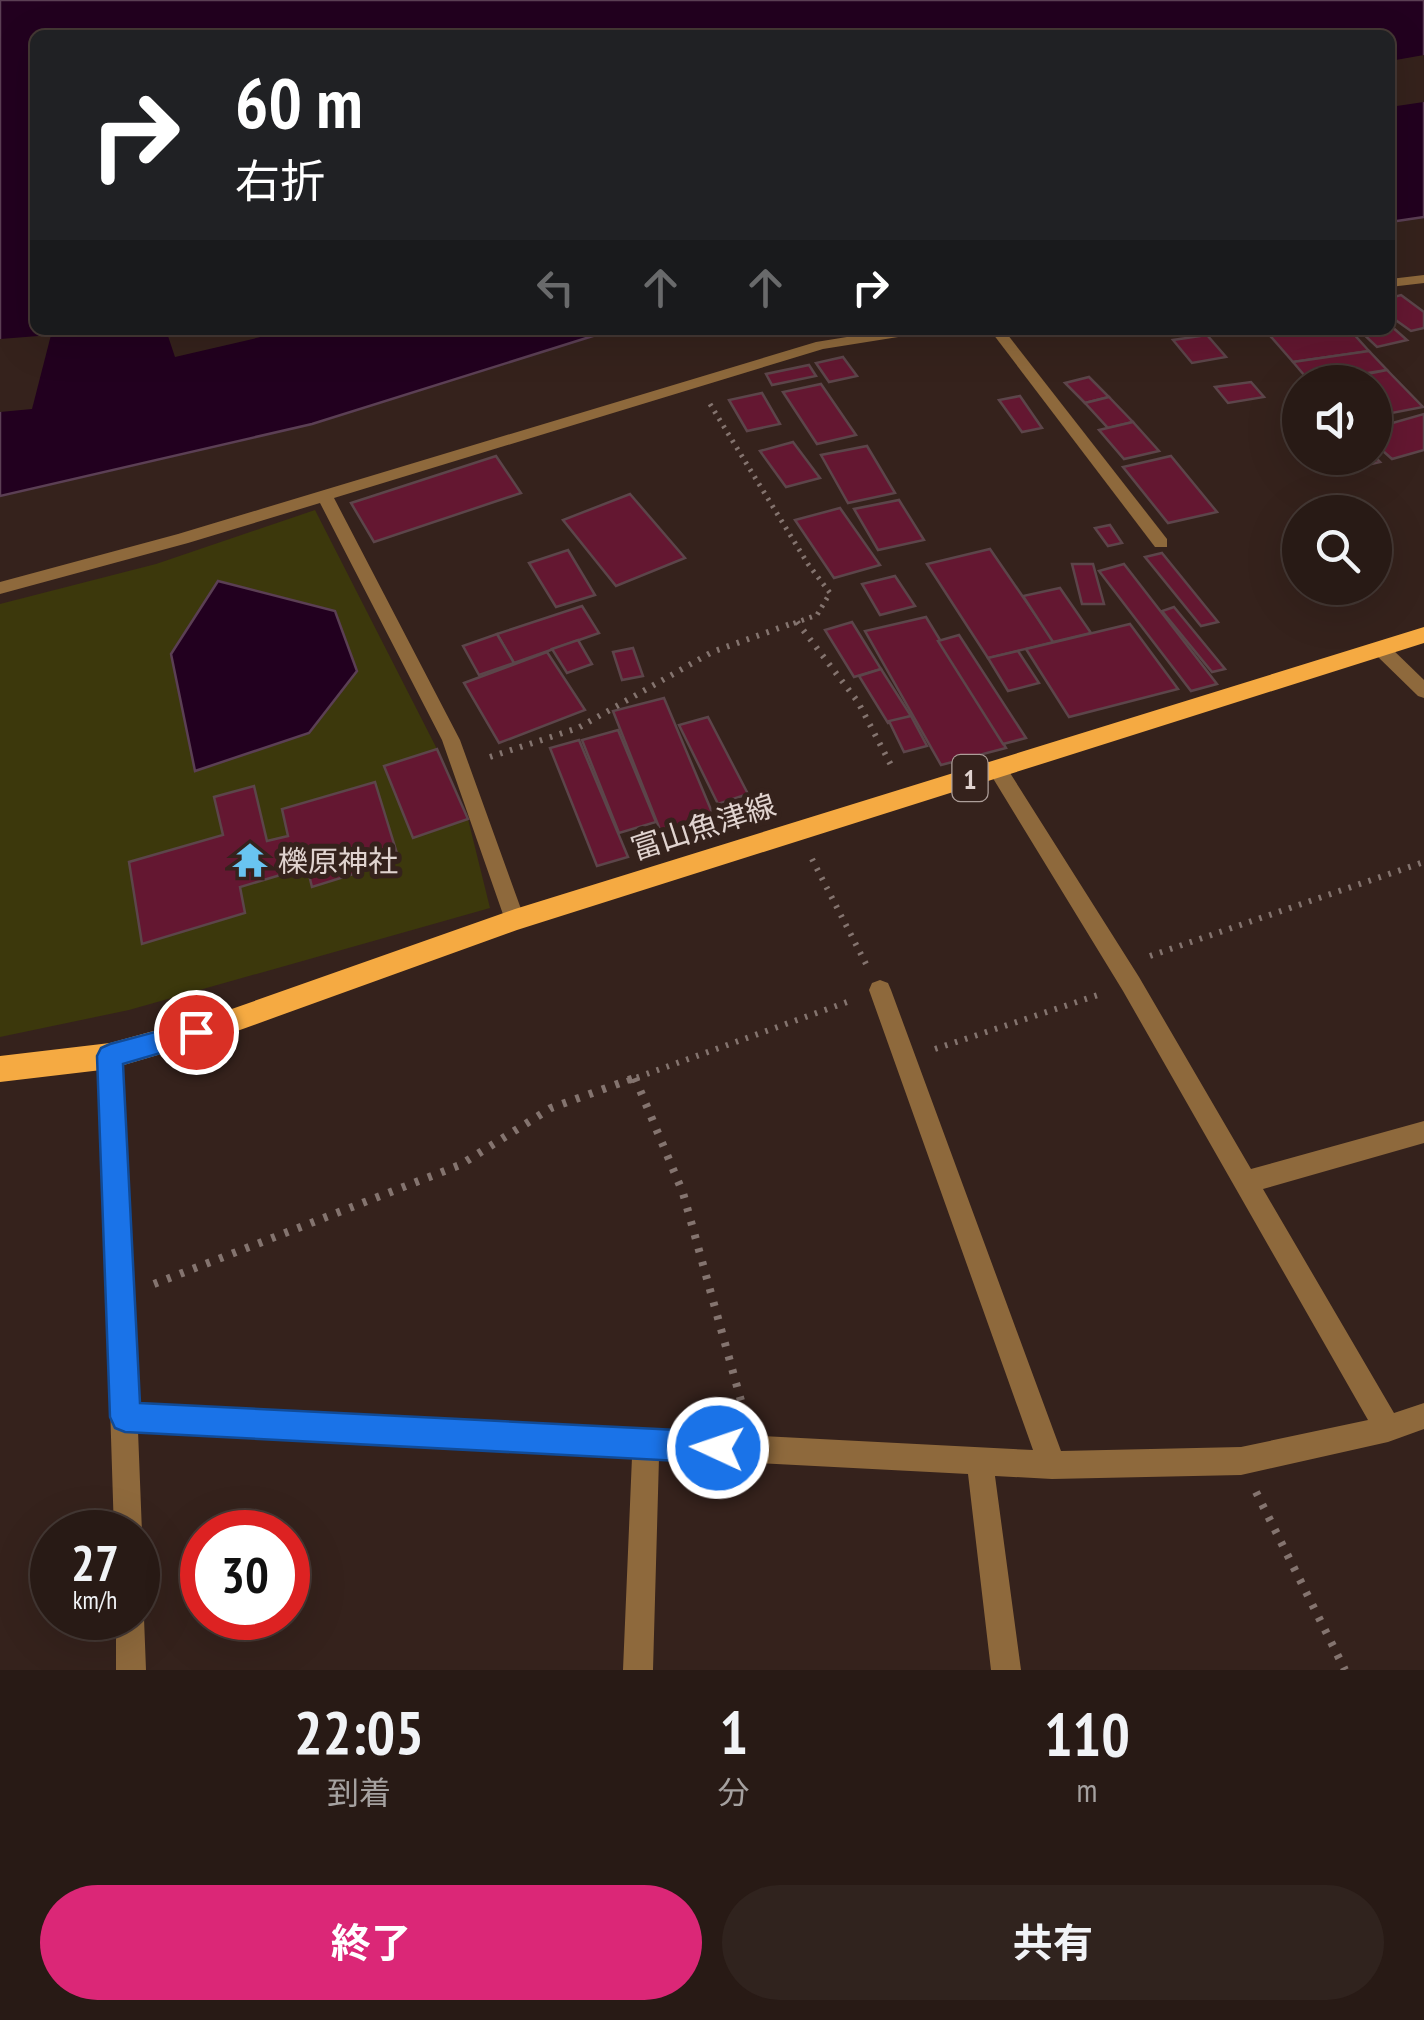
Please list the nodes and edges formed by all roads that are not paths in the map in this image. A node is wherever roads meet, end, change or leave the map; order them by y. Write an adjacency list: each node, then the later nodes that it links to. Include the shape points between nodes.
1 (1424, 280): 2 (street)
2 (1395, 282)
3 (883, 335): 5 (street, via 821,344)
4 (1000, 335): 6 (street)
5 (324, 494): 7 (street); 12 (street, via 460,766)
6 (1161, 543)
7 (0, 588)
8 (1424, 634): 9 (main road, 富山魚津線 / 1)
9 (1381, 649): 10 (street); 11 (main road, 富山魚津線 / 1)
10 (1424, 690)
11 (998, 770): 12 (main road, 富山魚津線 / 1); 17 (street)
12 (515, 920): 14 (main road, 富山魚津線 / 1, via 226,1023)
13 (880, 990): 23 (street)
14 (110, 1056): 15 (main road, 富山魚津線 / 1); 19 (street)
15 (0, 1069)
16 (1424, 1132): 17 (street)
17 (1246, 1182): 20 (street)
18 (1424, 1416): 20 (street)
19 (125, 1417): 21 (street); 24 (street)
20 (1388, 1429): 23 (street, via 1241,1461)
21 (646, 1444): 22 (street); 27 (street)
22 (980, 1461): 23 (street); 28 (street)
23 (1052, 1465)
24 (127, 1510)
25 (130, 1640): 26 (street)
26 (131, 1670)
27 (638, 1670)
28 (1006, 1670)

